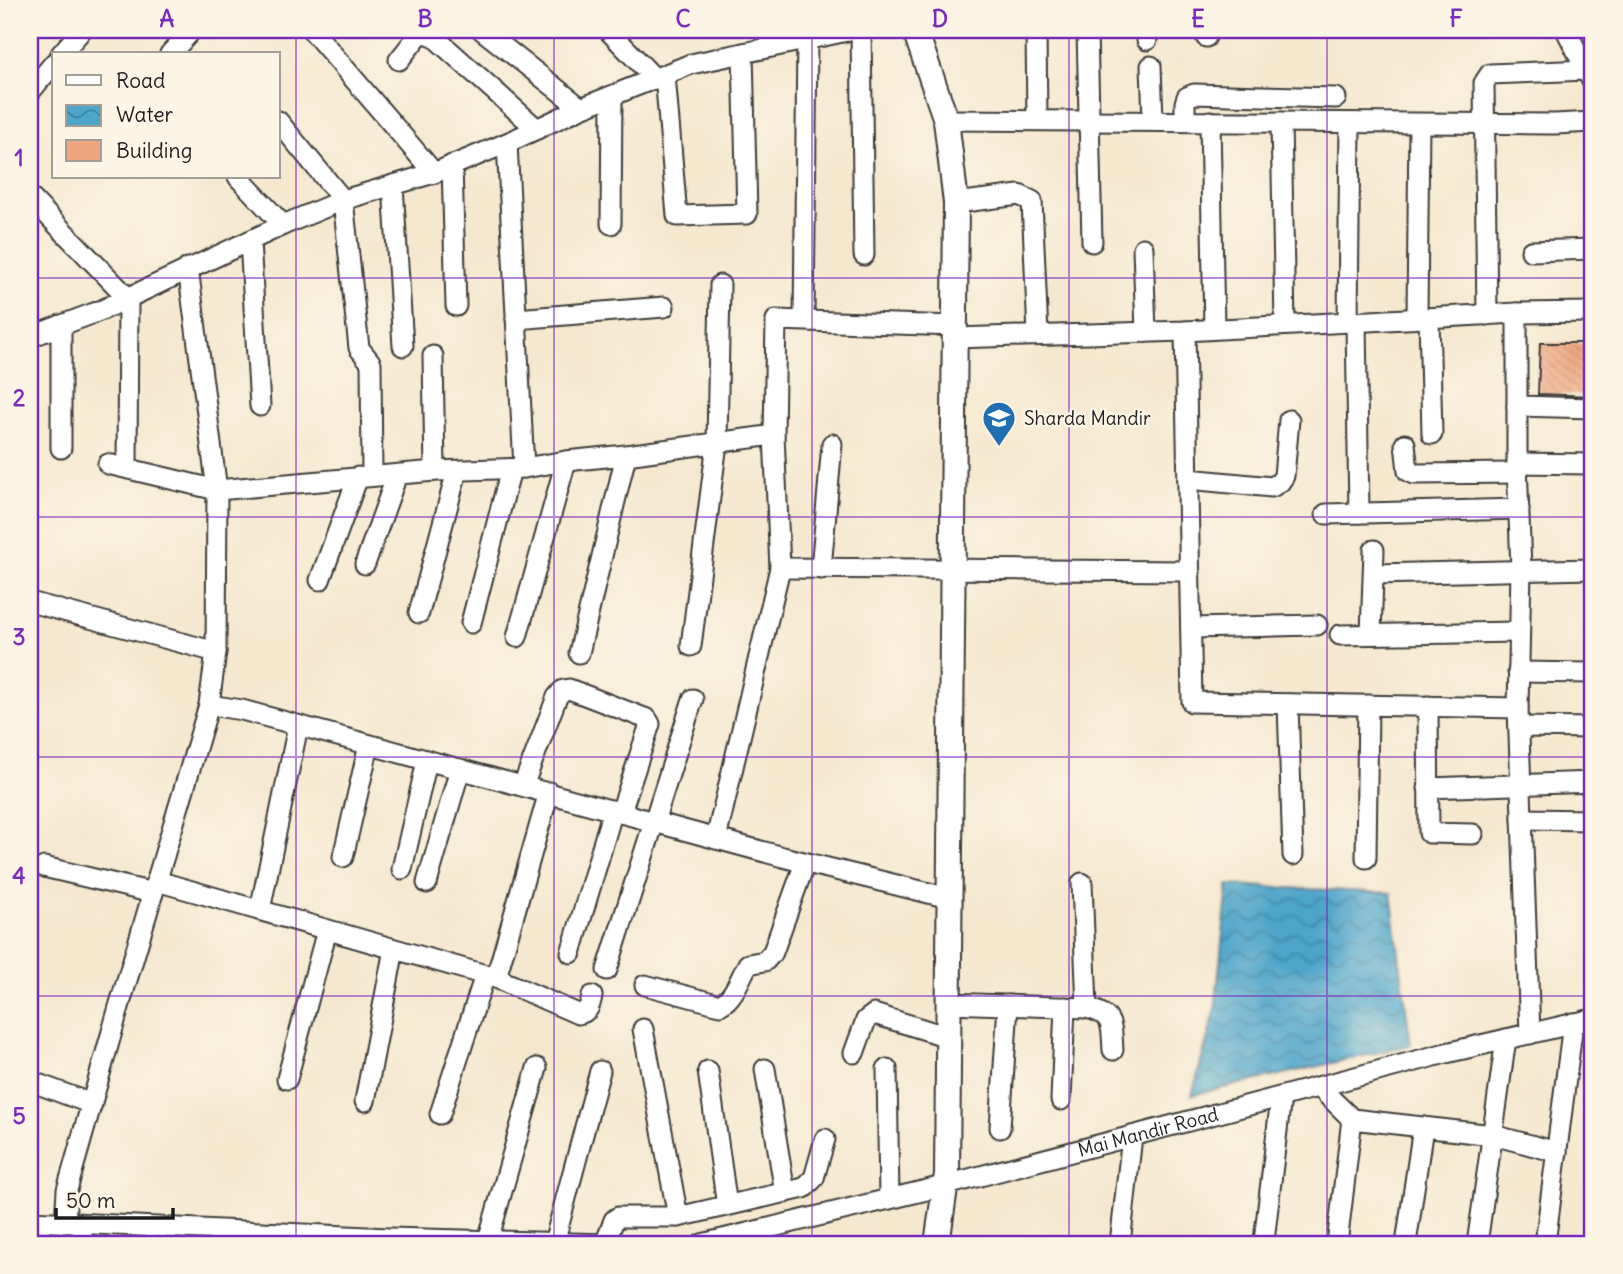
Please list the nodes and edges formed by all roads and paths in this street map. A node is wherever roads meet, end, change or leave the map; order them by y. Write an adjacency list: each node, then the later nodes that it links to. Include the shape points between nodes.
1 (78, 30): 14 (street)
2 (192, 30): 15 (street)
3 (312, 30): 40 (street)
4 (482, 30): 25 (street)
5 (608, 30): 21 (street)
6 (852, 30): 13 (street)
7 (861, 30): 53 (street)
8 (915, 30): 26 (main road)
9 (1036, 30): 27 (street)
10 (1087, 30): 28 (street)
11 (1566, 30): 20 (street)
12 (786, 37): 13 (street); 16 (street)
13 (807, 39): 64 (street)
14 (63, 52)
15 (172, 52)
16 (743, 53): 21 (street, via 691,64); 21 (street, via 747,214 677,216)
17 (399, 60): 38 (street, via 418,36 432,35)
18 (52, 65): 22 (street)
19 (1151, 66): 29 (street)
20 (1590, 76): 37 (street, via 1490,74 1484,83)
21 (660, 77): 23 (street)
22 (30, 92)
23 (612, 97): 25 (street); 46 (street)
24 (1336, 98): 30 (street, via 1194,94 1185,103)
25 (581, 108): 38 (street)
26 (946, 120): 27 (street); 45 (main road)
27 (1037, 120): 28 (street)
28 (1090, 120): 29 (street); 49 (street)
29 (1153, 120): 30 (street)
30 (1185, 121): 31 (street)
31 (1210, 121): 33 (street); 68 (street)
32 (1593, 121): 37 (street)
33 (1281, 122): 35 (street); 67 (street)
34 (280, 123): 44 (street)
35 (1350, 124): 36 (street); 65 (street)
36 (1419, 124): 37 (street); 62 (street)
37 (1483, 124): 61 (street)
38 (537, 129): 39 (street)
39 (507, 143): 40 (street); 63 (street)
40 (443, 169): 42 (street); 57 (street)
41 (239, 178): 47 (street)
42 (393, 186): 44 (street); 74 (street)
43 (30, 197): 56 (street)
44 (343, 200): 47 (street); 94 (street, via 359,348 371,363)
45 (956, 203): 70 (main road); 72 (street, via 1019,195 1032,201)
46 (611, 224)
47 (283, 225): 48 (street)
48 (250, 241): 54 (street); 76 (street)
49 (1092, 242)
50 (1143, 248): 71 (street)
51 (1593, 249): 52 (street)
52 (1531, 251)
53 (864, 255)
54 (188, 268): 56 (street); 96 (street)
55 (720, 285): 82 (street)
56 (128, 298): 66 (street); 96 (street, via 118,466)
57 (456, 306)
58 (664, 307): 63 (street)
59 (1593, 312): 60 (street)
60 (1517, 313): 61 (street); 77 (street)
61 (1487, 314): 62 (street)
62 (1423, 318): 65 (street); 81 (street)
63 (516, 319): 90 (street)
64 (804, 319): 70 (street); 80 (street, via 776,320)
65 (1352, 322): 67 (street); 98 (street)
66 (61, 325): 73 (street); 85 (street)
67 (1285, 326): 68 (street)
68 (1214, 329): 69 (street)
69 (1185, 331): 71 (street); 95 (street)
70 (955, 332): 72 (street); 106 (main road)
71 (1146, 332): 72 (street)
72 (1038, 335)
73 (30, 337)
74 (403, 346)
75 (433, 356): 91 (street)
76 (260, 406)
77 (1517, 407): 78 (street); 89 (street)
78 (1593, 408)
79 (1289, 420): 95 (street, via 1284,475 1272,487)
80 (774, 435): 82 (street); 102 (street)
81 (1432, 435)
82 (718, 443): 86 (street); 119 (street)
83 (832, 444): 103 (street)
84 (1405, 444): 89 (street, via 1408,471 1414,474)
85 (61, 449)
86 (626, 455): 87 (street); 121 (street)
87 (566, 461): 90 (street); 118 (street)
88 (1593, 464): 89 (street)
89 (1517, 468): 97 (street)
90 (518, 469): 92 (street); 112 (street)
91 (435, 471): 92 (street); 93 (street)
92 (457, 471): 111 (street)
93 (397, 475): 94 (street); 101 (street)
94 (365, 476): 96 (street); 109 (street)
95 (1188, 480): 107 (street)
96 (217, 490): 120 (street)
97 (1519, 509): 98 (street); 104 (street)
98 (1359, 513): 99 (street)
99 (1326, 514)
100 (1374, 550): 108 (street)
101 (365, 564)
102 (780, 568): 103 (street); 145 (street)
103 (821, 569): 106 (street)
104 (1521, 569): 105 (street); 108 (street); 115 (street)
105 (1593, 569)
106 (953, 571): 107 (street); 155 (main road)
107 (1190, 571): 114 (street)
108 (1374, 574): 116 (street)
109 (320, 580)
110 (30, 601): 120 (street)
111 (419, 613)
112 (471, 623)
113 (1317, 625): 114 (street)
114 (1191, 628): 125 (street, via 1192,702)
115 (1519, 632): 116 (street); 122 (street)
116 (1371, 634): 117 (street)
117 (1340, 635)
118 (517, 637)
119 (691, 646)
120 (216, 652): 126 (street)
121 (579, 653)
122 (1518, 672): 123 (street); 129 (street)
123 (1593, 673)
124 (693, 699): 143 (street)
125 (1288, 704): 127 (street); 146 (street)
126 (209, 705): 130 (street); 154 (street)
127 (1368, 705): 128 (street); 148 (street)
128 (1428, 706): 129 (street); 138 (street)
129 (1519, 718): 131 (street); 136 (street)
130 (299, 726): 132 (street); 156 (street)
131 (1593, 728)
132 (369, 745): 133 (street); 147 (street)
133 (427, 761): 134 (street); 151 (street)
134 (460, 769): 137 (street); 152 (street)
135 (1593, 782): 136 (street)
136 (1521, 785): 138 (street); 141 (street)
137 (523, 786): 139 (street); 140 (street, via 557,697 569,689 650,724)
138 (1428, 788): 144 (street, via 1429,833)
139 (549, 792): 140 (street); 161 (street)
140 (617, 811): 143 (street); 159 (street)
141 (1522, 819): 142 (street); 171 (street)
142 (1593, 820)
143 (653, 821): 145 (street); 160 (street)
144 (1474, 834)
145 (716, 839): 149 (street)
146 (1293, 855)
147 (342, 857)
148 (1366, 858)
149 (805, 863): 155 (street); 162 (street, via 773,952 765,961 748,964 724,1003)
150 (44, 867): 154 (street)
151 (402, 869)
152 (427, 883)
153 (1082, 883): 167 (street)
154 (155, 887): 156 (street); 187 (street)
155 (949, 898): 164 (main road)
156 (260, 911): 157 (street)
157 (327, 930): 158 (street); 181 (street)
158 (394, 949): 161 (street); 186 (street)
159 (571, 953)
160 (607, 970)
161 (491, 977): 163 (street, via 578,1014 589,1009); 188 (street)
162 (645, 985)
163 (592, 996)
164 (948, 1003): 165 (street); 172 (main road)
165 (1008, 1005): 166 (street); 191 (street)
166 (1065, 1007): 167 (street); 185 (street)
167 (1087, 1008): 174 (street, via 1107,1016)
168 (1593, 1019): 169 (street, Mai Mandir Road)
169 (1573, 1023): 171 (street, Mai Mandir Road); 195 (street)
170 (643, 1029): 200 (street)
171 (1530, 1034): 173 (street, Mai Mandir Road)
172 (948, 1037): 175 (street, via 874,1014 866,1020); 196 (main road)
173 (1506, 1039): 183 (street, Mai Mandir Road); 192 (street)
174 (1113, 1050)
175 (854, 1053)
176 (537, 1068): 207 (street)
177 (765, 1069): 197 (street)
178 (887, 1069): 198 (street)
179 (600, 1071): 208 (street)
180 (708, 1071): 199 (street)
181 (287, 1079)
182 (30, 1081): 187 (street)
183 (1319, 1087): 184 (street, Mai Mandir Road); 189 (street)
184 (1281, 1097): 193 (street, Mai Mandir Road); 206 (street)
185 (1061, 1100)
186 (365, 1101)
187 (92, 1104): 202 (street, via 68,1190)
188 (440, 1114)
189 (1352, 1119): 190 (street); 214 (street)
190 (1423, 1127): 192 (street); 215 (street)
191 (1000, 1129)
192 (1493, 1135): 195 (street); 216 (street)
193 (1132, 1136): 196 (street, Mai Mandir Road); 213 (street)
194 (825, 1139): 197 (street, via 809,1185)
195 (1557, 1152): 217 (street)
196 (945, 1186): 198 (street, Mai Mandir Road); 212 (main road)
197 (785, 1193): 199 (street)
198 (889, 1199): 211 (street, Mai Mandir Road)
199 (727, 1206): 200 (street)
200 (678, 1217): 210 (street, via 618,1217)
201 (30, 1221): 202 (street)
202 (74, 1223): 203 (street); 209 (street)
203 (173, 1236): 204 (street)
204 (256, 1238): 205 (street)
205 (338, 1240): 207 (street)
206 (1264, 1241)
207 (487, 1242): 208 (street)
208 (561, 1243): 210 (street)
209 (81, 1244)
210 (606, 1244)
211 (702, 1244)
212 (937, 1244)
213 (1120, 1244)
214 (1337, 1244)
215 (1406, 1244)
216 (1477, 1244)
217 (1545, 1244)

